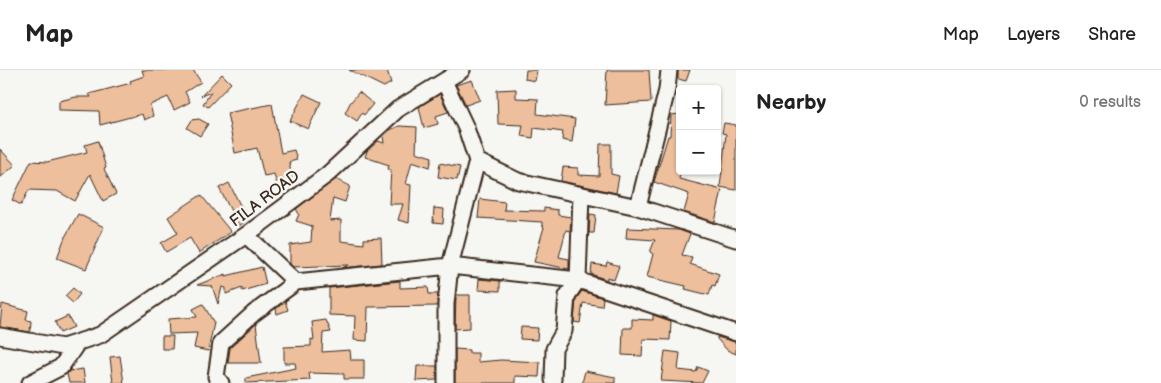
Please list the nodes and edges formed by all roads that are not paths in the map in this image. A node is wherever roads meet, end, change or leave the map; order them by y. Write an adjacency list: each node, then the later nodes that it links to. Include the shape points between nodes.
1 (462, 70): 3 (street, FILA ROAD)
2 (669, 70): 6 (street)
3 (444, 81): 4 (street, via 466,128); 7 (street, FILA ROAD, via 398,108 328,174)
4 (477, 162): 5 (street, via 518,181); 9 (street)
5 (581, 195): 6 (street); 10 (street)
6 (638, 207): 8 (street)
7 (246, 235): 11 (street); 14 (street, FILA ROAD, via 100,335)
8 (736, 239)
9 (450, 266): 10 (street); 11 (street); 18 (street, via 446,304)
10 (578, 280): 12 (street); 15 (street, via 567,296 564,331 554,349)
11 (296, 282): 17 (street, via 221,343 216,377)
12 (736, 333)
13 (0, 336): 14 (street, FILA ROAD, via 63,347)
14 (78, 342): 16 (street, via 61,367)
15 (553, 380)
16 (30, 383)
17 (221, 383)
18 (446, 383)

